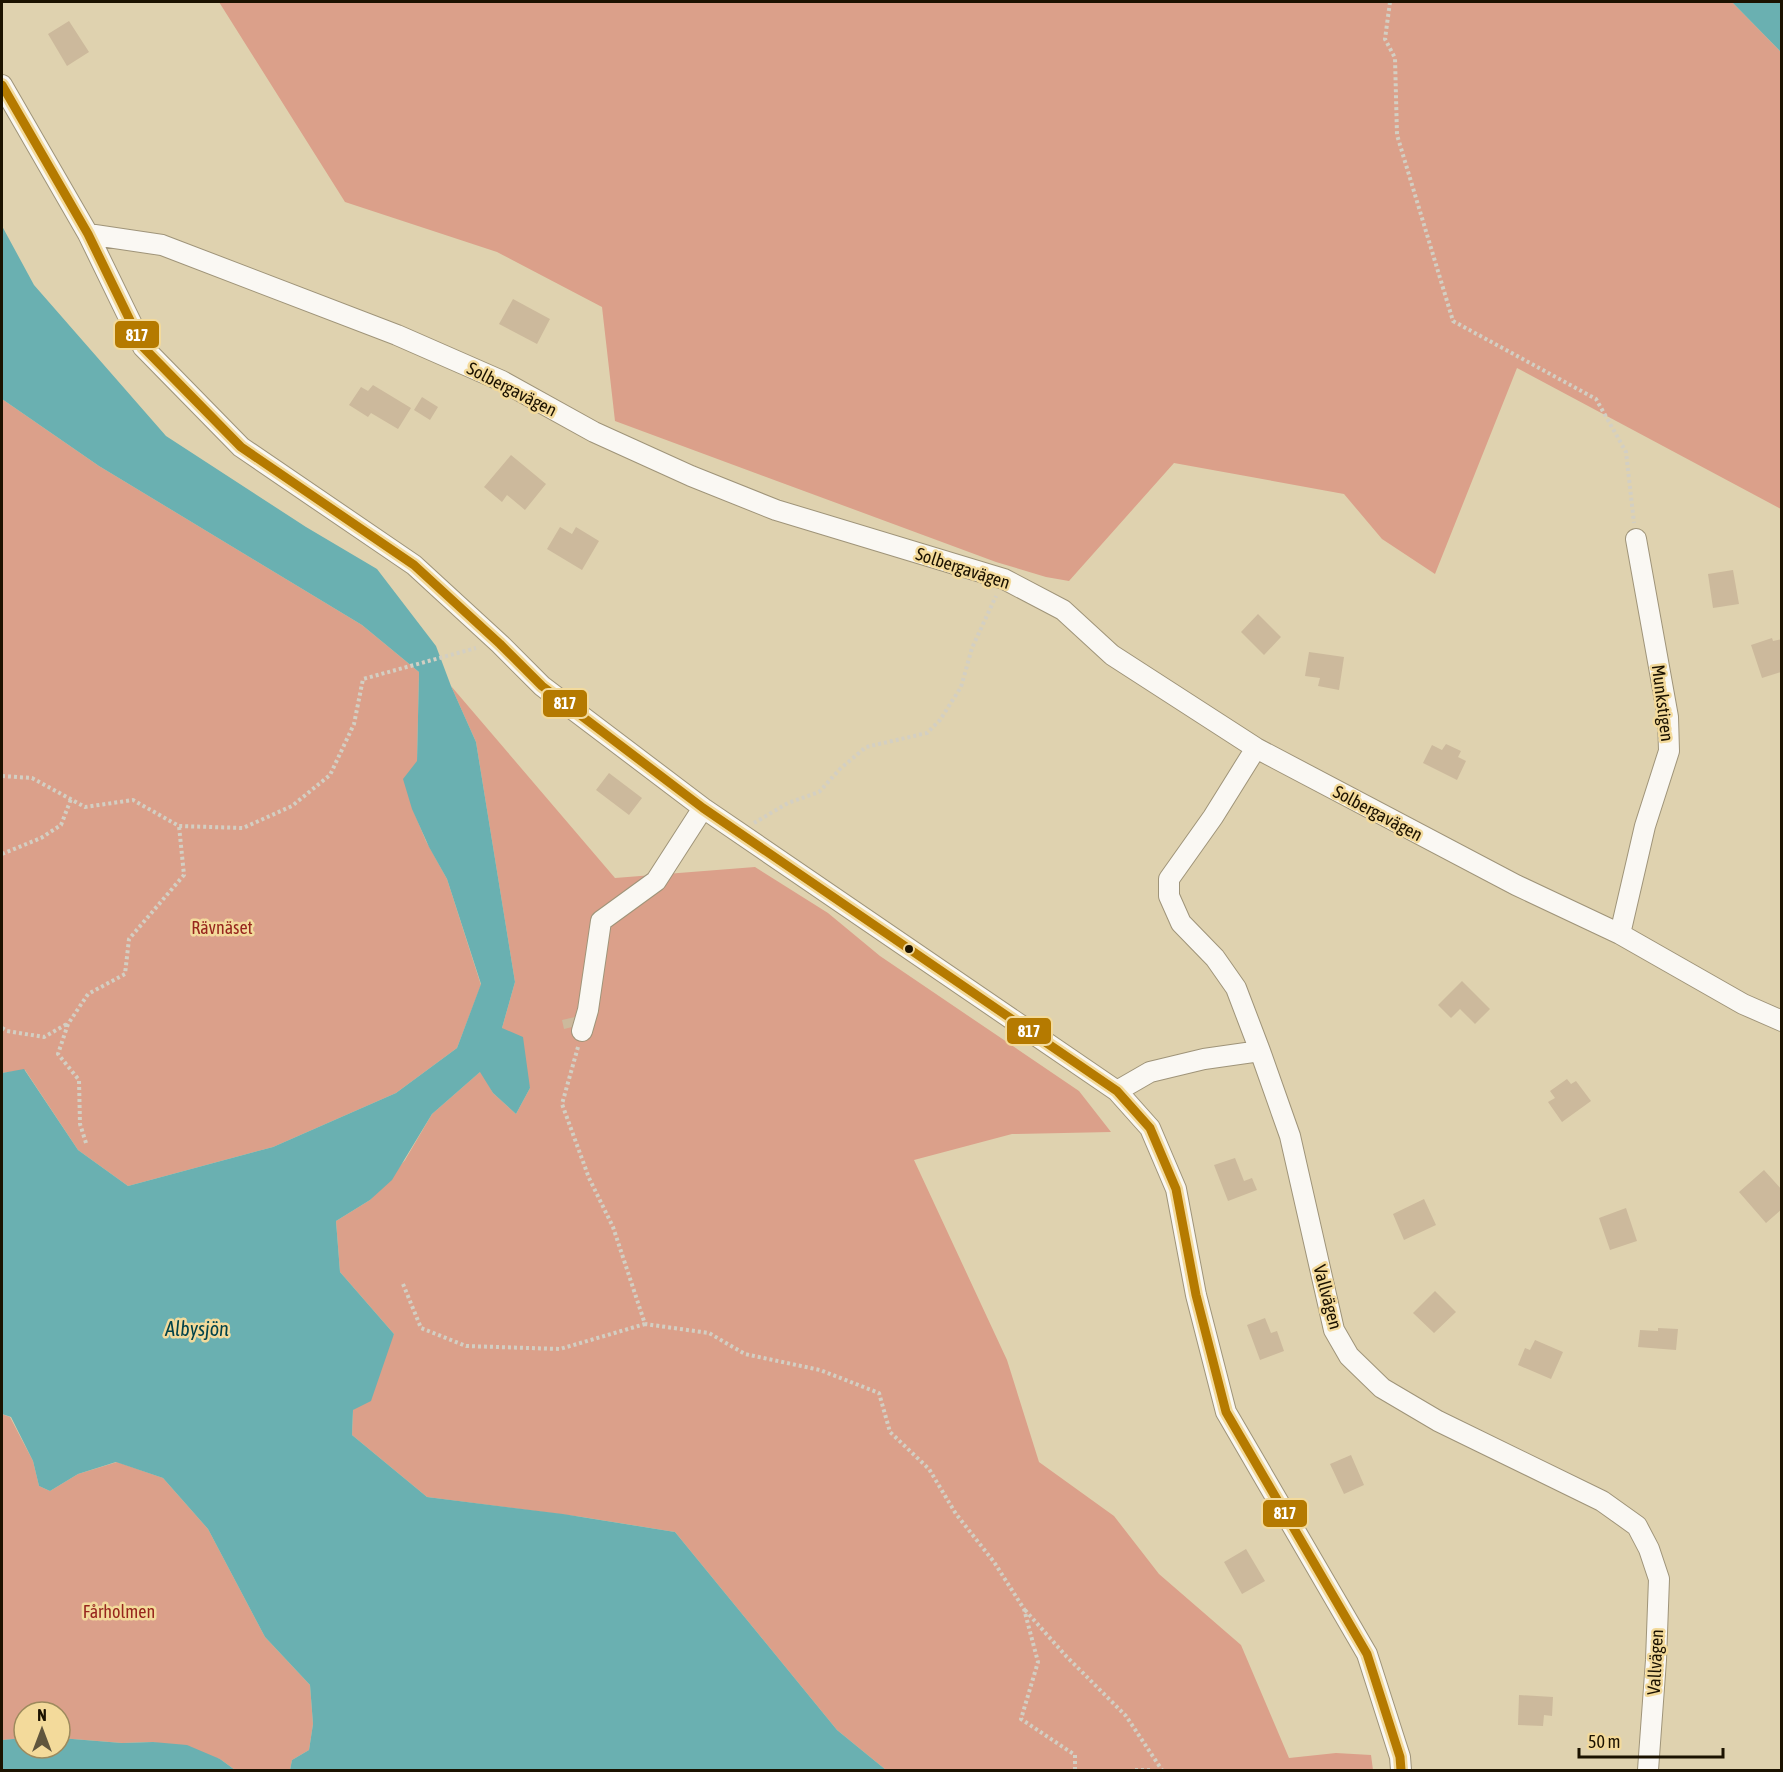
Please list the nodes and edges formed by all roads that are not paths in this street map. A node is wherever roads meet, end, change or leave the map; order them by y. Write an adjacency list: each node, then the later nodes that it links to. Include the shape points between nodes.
1 (2, 85): 2 (street)
2 (88, 234): 4 (street, Solbergavägen, via 173,249 397,335 502,381 594,432 776,510 1004,579 1064,610 1112,655); 5 (street, via 143,347 241,447 414,565 542,686)
3 (1636, 539): 6 (street, Munkstigen, via 1668,717 1669,751 1645,826)
4 (1256, 748): 6 (street, Solbergavägen, via 1516,885); 9 (street, Vallvägen, via 1169,879 1169,896 1181,923 1215,958 1236,988)
5 (704, 808): 8 (street, via 656,881 601,921); 10 (street)
6 (1620, 934): 7 (street, Solbergavägen, via 1743,1004)
7 (1782, 1021)
8 (582, 1031)
9 (1260, 1051): 10 (street, via 1150,1072); 12 (street, Vallvägen, via 1290,1136 1334,1330 1349,1356 1382,1388 1438,1421 1602,1501 1637,1526 1659,1579)
10 (1117, 1090): 11 (street, via 1150,1128 1176,1189 1196,1295 1226,1412 1367,1654)
11 (1401, 1770)
12 (1648, 1770)

